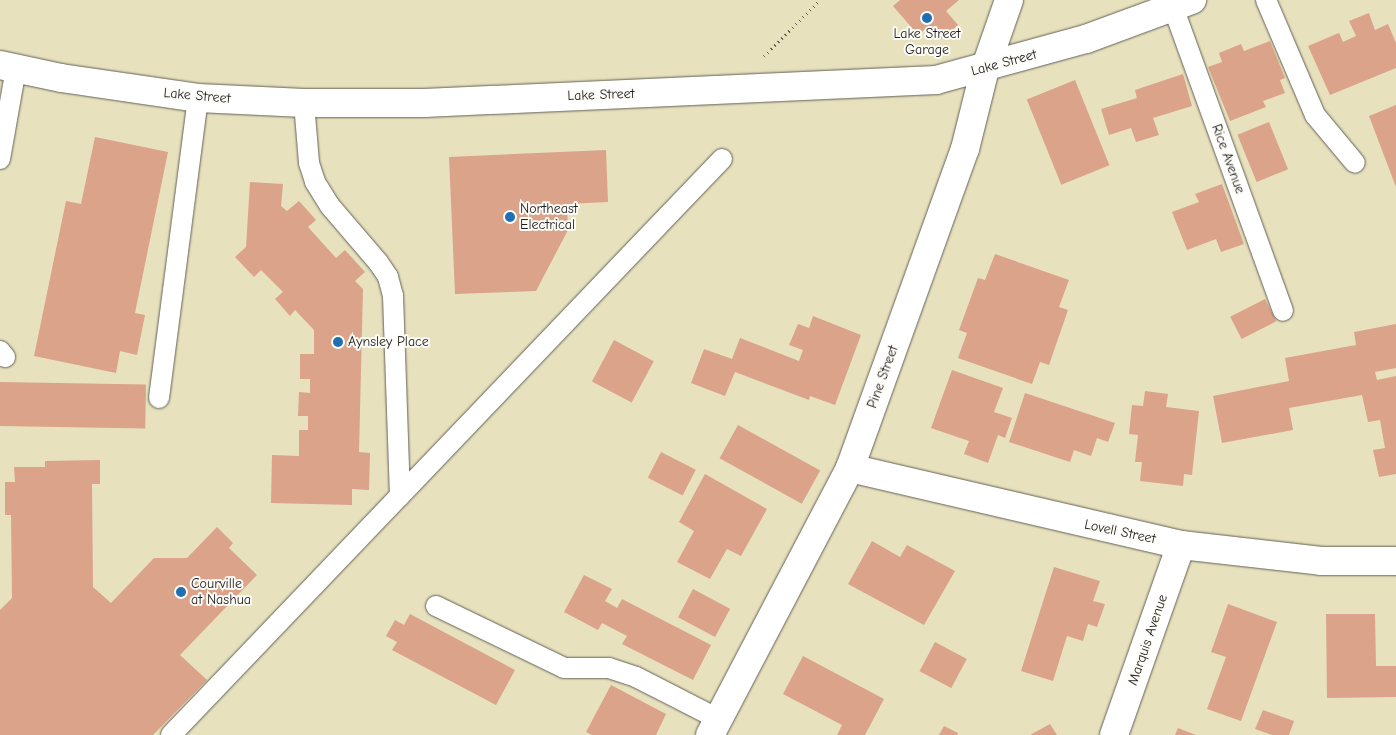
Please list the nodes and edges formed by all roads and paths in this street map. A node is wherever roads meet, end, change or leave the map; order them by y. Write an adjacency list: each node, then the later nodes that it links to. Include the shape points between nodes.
1 (820, 0): 5 (path)
2 (1009, 0): 7 (street, Pine Street)
3 (1266, 0): 12 (lane, via 1315,115)
4 (1183, 4): 7 (street, Lake Street, via 1086,39); 13 (lane, Rice Avenue)
5 (758, 62)
6 (8, 67): 8 (street, Lake Street); 10 (lane)
7 (985, 69): 9 (street, Lake Street, via 936,80 424,103); 15 (street, Pine Street, via 965,149)
8 (198, 98): 9 (street, Lake Street); 14 (lane)
9 (304, 103): 16 (lane, via 309,163 315,182 330,206 378,262 388,277 393,296)
10 (0, 159)
11 (722, 159): 16 (lane)
12 (1355, 163)
13 (1283, 311)
14 (160, 398)
15 (850, 468): 17 (street, Lovell Street); 20 (street, Pine Street)
16 (400, 496): 21 (lane)
17 (1181, 546): 18 (street, Lovell Street, via 1321,561); 22 (street, Marquis Avenue)
18 (1396, 561)
19 (436, 606): 20 (lane, via 564,668 618,671)
20 (714, 727)
21 (172, 735)
22 (1114, 735)

